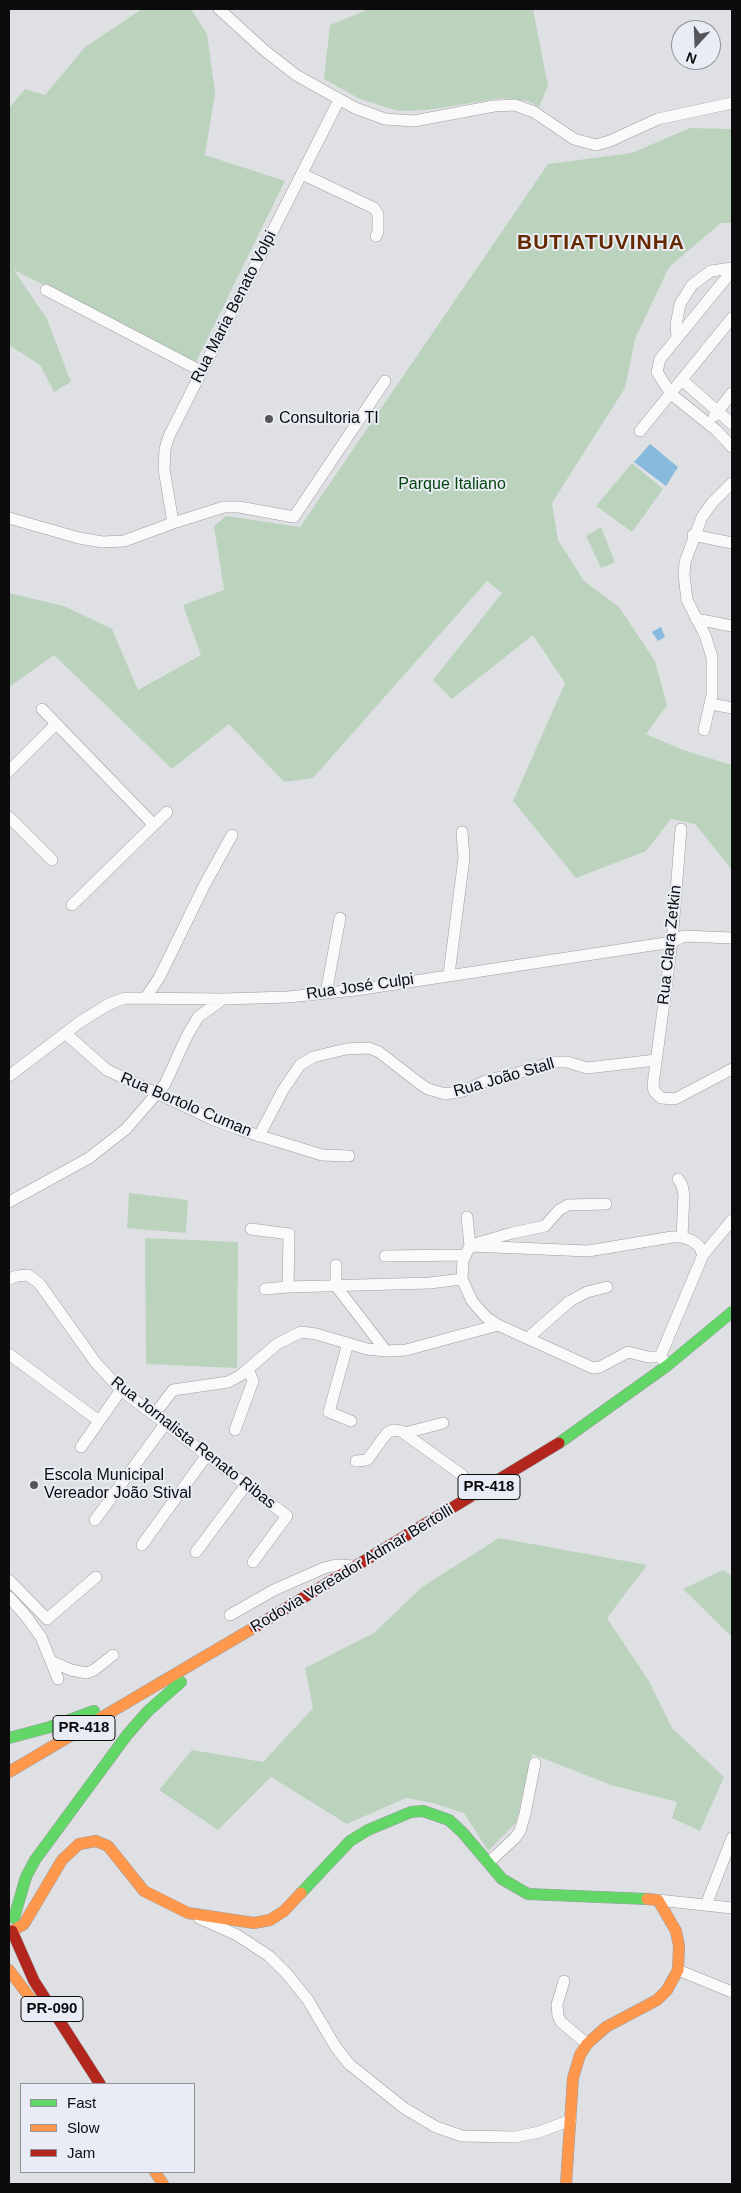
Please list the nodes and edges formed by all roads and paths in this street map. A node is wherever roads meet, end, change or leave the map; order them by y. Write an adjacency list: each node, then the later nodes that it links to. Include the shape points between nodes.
1 (219, 9): 2 (street, via 278,62)
2 (339, 100): 3 (street, via 368,114 400,121 494,106 515,106 534,112 574,139 596,145 658,119); 4 (street, Rua Maria Benato Volpi)
3 (732, 103)
4 (302, 174): 5 (street, via 374,208 378,214); 10 (street, Rua Maria Benato Volpi)
5 (376, 236)
6 (732, 269): 9 (street); 9 (street, via 710,271 692,284 680,304 676,325)
7 (46, 290): 10 (street)
8 (732, 318): 11 (street)
9 (678, 337): 14 (street, via 657,365 660,379)
10 (201, 371): 22 (street, Rua Maria Benato Volpi, via 165,449 164,470)
11 (682, 380): 14 (street); 15 (street)
12 (385, 381): 22 (street, via 294,518 232,506)
13 (732, 393): 15 (street)
14 (670, 394): 16 (street); 18 (street)
15 (719, 410): 16 (street); 17 (street)
16 (708, 423): 19 (street)
17 (732, 424)
18 (640, 432)
19 (732, 447)
20 (732, 483): 23 (street, via 712,503)
21 (9, 518): 22 (street, via 102,542 124,541)
22 (173, 523)
23 (693, 535): 24 (street); 25 (street, via 684,575 688,600)
24 (732, 543)
25 (696, 619): 26 (street); 27 (street, via 712,657 714,683)
26 (732, 626)
27 (711, 704): 28 (street); 31 (street)
28 (732, 708)
29 (42, 709): 30 (street)
30 (56, 724): 32 (street); 35 (street)
31 (704, 730)
32 (9, 771)
33 (167, 812): 35 (street)
34 (9, 817): 36 (street)
35 (154, 825): 42 (street)
36 (18, 826): 39 (street); 41 (street)
37 (681, 829): 45 (street, Rua Clara Zetkin)
38 (462, 832): 46 (street, via 464,858)
39 (9, 835)
40 (232, 835): 48 (street, via 204,884 159,978)
41 (52, 860)
42 (72, 905)
43 (340, 918): 47 (street)
44 (732, 938): 45 (street, Rua José Culpi, via 684,936)
45 (672, 942): 46 (street, Rua José Culpi); 51 (street, Rua Clara Zetkin)
46 (449, 974): 47 (street, Rua José Culpi)
47 (326, 993): 49 (street, Rua José Culpi)
48 (146, 997): 49 (street, Rua José Culpi); 50 (street, Rua José Culpi, via 125,998 109,1004)
49 (223, 999): 54 (street, via 207,1010 192,1027)
50 (65, 1033): 53 (street, Rua José Culpi); 54 (street, Rua Bortolo Cuman, via 106,1070)
51 (656, 1060): 52 (street, Rua Clara Zetkin, via 654,1092 667,1100 683,1096); 55 (street, Rua João Stall, via 587,1068 553,1062 445,1094 419,1083 378,1052 369,1048 346,1049 313,1057 300,1065)
52 (732, 1069)
53 (9, 1076)
54 (157, 1095): 55 (street, Rua Bortolo Cuman); 58 (street, via 126,1129 96,1153)
55 (259, 1136): 56 (street, Rua Bortolo Cuman, via 322,1155)
56 (349, 1156)
57 (678, 1179): 63 (street, via 684,1195)
58 (9, 1202)
59 (606, 1204): 64 (street, via 568,1205 559,1210 546,1226 512,1233)
60 (467, 1217): 64 (street)
61 (732, 1220): 65 (street)
62 (250, 1229): 71 (street, via 289,1234)
63 (682, 1237): 64 (street, via 588,1251); 65 (street, via 699,1246)
64 (467, 1250): 66 (street); 68 (street)
65 (702, 1255): 80 (street)
66 (385, 1256)
67 (336, 1265): 70 (street)
68 (462, 1279): 70 (street, via 430,1284); 75 (street, via 472,1301)
69 (9, 1280): 82 (street, Rua Jornalista Renato Ribas, via 28,1275 39,1283 96,1363)
70 (336, 1286): 71 (street); 78 (street)
71 (288, 1287): 73 (street)
72 (607, 1287): 76 (street, via 570,1301)
73 (265, 1289)
74 (732, 1312): 80 (main road, Rodovia Vereador Admar Bertolli / PR-418)
75 (498, 1325): 76 (street); 78 (street, via 406,1350)
76 (528, 1338): 80 (street, via 593,1368 628,1352)
77 (348, 1343): 78 (street); 81 (street, via 301,1332 277,1344); 85 (street, via 329,1412)
78 (386, 1351)
79 (9, 1354): 84 (street)
80 (664, 1361): 94 (main road, Rodovia Vereador Admar Bertolli / PR-418, via 551,1449)
81 (248, 1369): 83 (street, via 228,1382 173,1390); 88 (street, via 252,1381)
82 (121, 1390): 83 (street, Rua Jornalista Renato Ribas); 84 (street)
83 (154, 1415): 87 (street, Rua Jornalista Renato Ribas)
84 (99, 1421): 90 (street)
85 (351, 1422)
86 (443, 1423): 89 (street)
87 (165, 1424): 91 (street, Rua Jornalista Renato Ribas); 95 (street)
88 (235, 1430)
89 (405, 1433): 92 (street, via 393,1430 384,1436 366,1460); 94 (street, via 462,1475)
90 (81, 1447)
91 (207, 1455): 93 (street, Rua Jornalista Renato Ribas); 96 (street)
92 (356, 1461)
93 (246, 1485): 97 (street); 98 (street, Rua Jornalista Renato Ribas, via 287,1516)
94 (474, 1496): 99 (main road, Rodovia Vereador Admar Bertolli / PR-418)
95 (95, 1520)
96 (142, 1545)
97 (196, 1552)
98 (252, 1562)
99 (357, 1567): 103 (street, via 336,1565 324,1568 274,1590); 104 (main road, Rodovia Vereador Admar Bertolli / PR-418)
100 (96, 1577): 101 (street, via 47,1619)
101 (9, 1580)
102 (9, 1597): 106 (street, via 33,1625)
103 (230, 1615)
104 (231, 1641): 108 (main road, Rodovia Vereador Admar Bertolli / PR-418); 120 (main road, via 158,1702 127,1735 35,1860 26,1877)
105 (114, 1655): 106 (street, via 87,1673)
106 (52, 1662): 107 (street)
107 (58, 1679)
108 (160, 1684): 109 (main road, via 69,1720); 111 (main road, Rodovia Vereador Admar Bertolli / PR-418)
109 (9, 1738)
110 (535, 1763): 113 (street, via 520,1830)
111 (9, 1772)
112 (732, 1838): 116 (street)
113 (488, 1863): 114 (main road, via 508,1884 528,1894); 119 (main road, via 449,1820 430,1813 411,1812 350,1841 284,1911 270,1920 244,1923)
114 (658, 1900): 116 (street); 123 (main road, via 676,1931)
115 (9, 1905): 120 (main road)
116 (706, 1905): 118 (street)
117 (34, 1906): 119 (main road, via 70,1851 79,1844 96,1841 108,1846 144,1891); 120 (main road); 121 (main road, via 24,1924)
118 (732, 1908)
119 (188, 1913): 129 (street, via 237,1935 269,1956 308,2000 350,2064 404,2108 436,2127 462,2136 515,2137)
120 (14, 1918): 121 (main road)
121 (10, 1934): 128 (main road, PR-090, via 34,1981)
122 (9, 1970): 127 (main road, PR-090, via 32,1998)
123 (678, 1970): 125 (street); 126 (main road, via 657,2000 606,2027)
124 (564, 1981): 126 (street, via 557,2004 558,2016)
125 (732, 1992)
126 (587, 2044): 129 (main road, via 572,2078)
127 (85, 2083)
128 (99, 2083)
129 (571, 2120): 132 (main road)
130 (150, 2178): 131 (main road)
131 (163, 2184)
132 (566, 2184)

